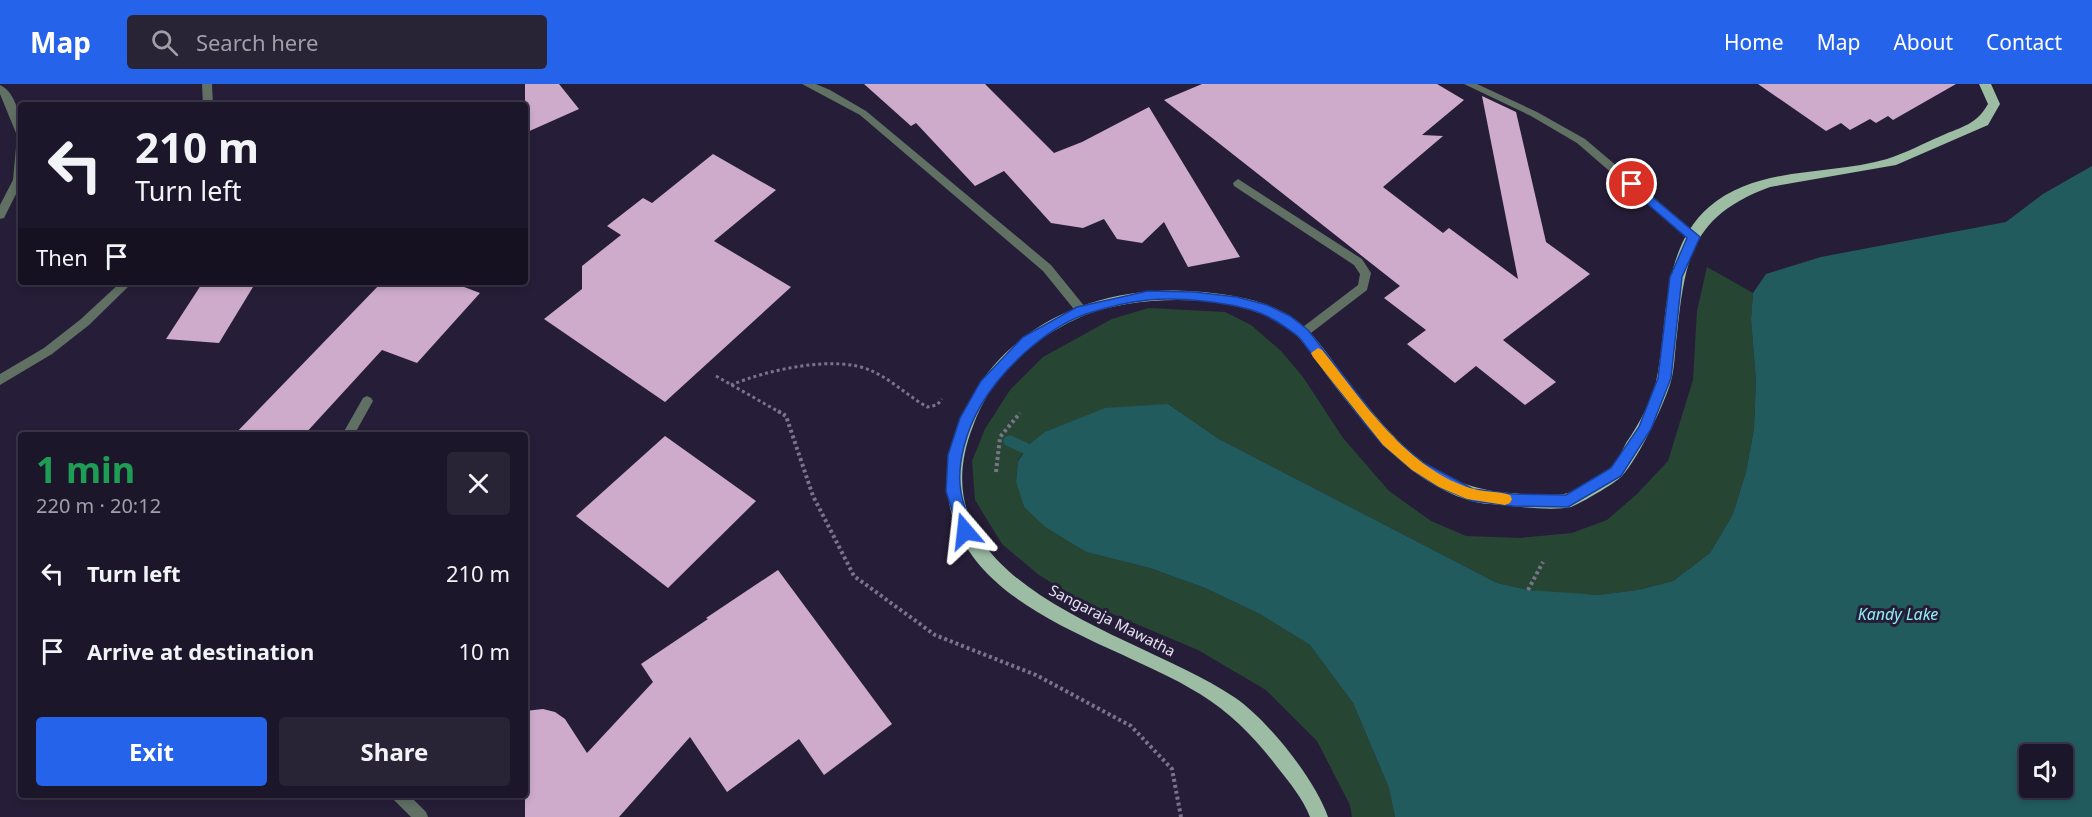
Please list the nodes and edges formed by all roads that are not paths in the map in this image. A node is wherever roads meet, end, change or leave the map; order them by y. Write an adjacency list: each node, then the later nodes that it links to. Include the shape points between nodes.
1 (207, 84): 6 (street)
2 (807, 84): 13 (street, via 863,114 1047,268)
3 (1469, 84): 11 (street, via 1581,141)
4 (1985, 84): 11 (main road, Sangaraja Mawatha, via 1994,104 1984,122 1892,162 1768,183 1746,191 1713,212)
5 (0, 88): 7 (street)
6 (208, 102)
7 (18, 125)
8 (18, 180): 10 (street)
9 (1238, 183): 14 (street, via 1358,262 1366,273 1363,287)
10 (0, 215)
11 (1694, 237): 14 (main road, Sangaraja Mawatha, via 1676,277 1665,378 1644,429 1616,472 1568,501 1472,495 1417,466 1371,422)
12 (125, 285): 15 (street, via 48,351)
13 (1081, 310): 14 (main road, Sangaraja Mawatha, via 1148,295 1194,297 1263,309); 20 (main road, Sangaraja Mawatha, via 1028,340 978,396 966,418 955,455 953,491 965,531 980,553 1022,593 1081,627 1168,667 1233,706 1268,740 1316,804)
14 (1303, 333)
15 (0, 380)
16 (367, 401): 17 (street)
17 (350, 432)
18 (402, 798): 19 (street)
19 (421, 817)
20 (1319, 817)

